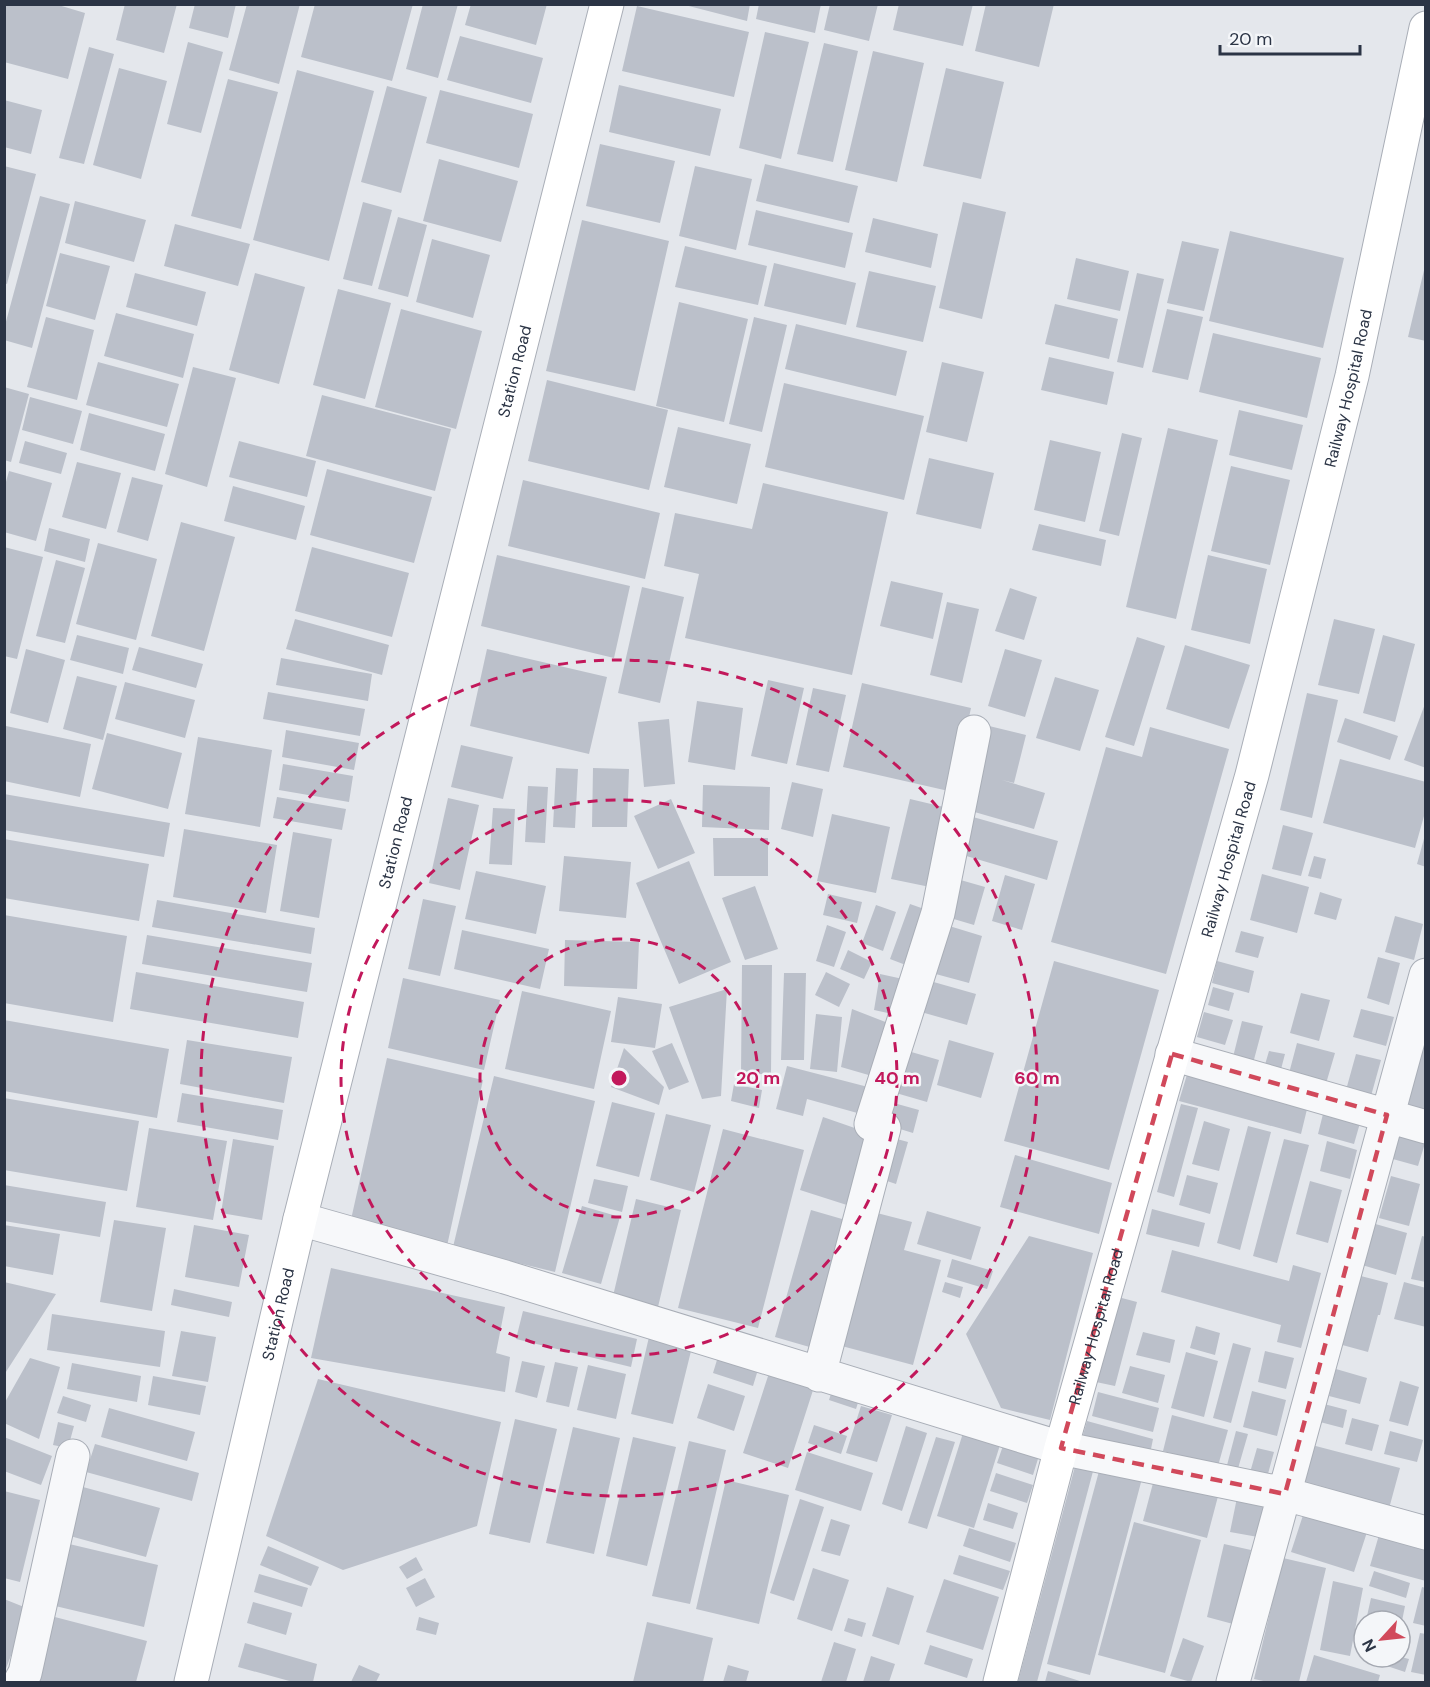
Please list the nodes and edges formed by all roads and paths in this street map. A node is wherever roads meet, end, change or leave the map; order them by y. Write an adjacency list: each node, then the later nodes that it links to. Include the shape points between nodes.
1 (607, 4): 8 (street, Station Road)
2 (1425, 28): 5 (street, Railway Hospital Road, via 1352,376 1252,775)
3 (974, 732): 9 (street, via 939,913 871,1124 884,1128)
4 (1425, 975): 6 (street)
5 (1172, 1054): 6 (street); 10 (street, Railway Hospital Road)
6 (1387, 1115): 7 (street); 12 (street)
7 (1425, 1127)
8 (300, 1219): 9 (street, via 505,1277); 15 (street, Station Road)
9 (819, 1374): 10 (street)
10 (1061, 1448): 12 (street); 16 (street, Railway Hospital Road)
11 (72, 1456): 14 (street)
12 (1284, 1494): 13 (street); 17 (street)
13 (1425, 1533)
14 (20, 1683)
15 (191, 1683)
16 (1000, 1683)
17 (1233, 1683)

